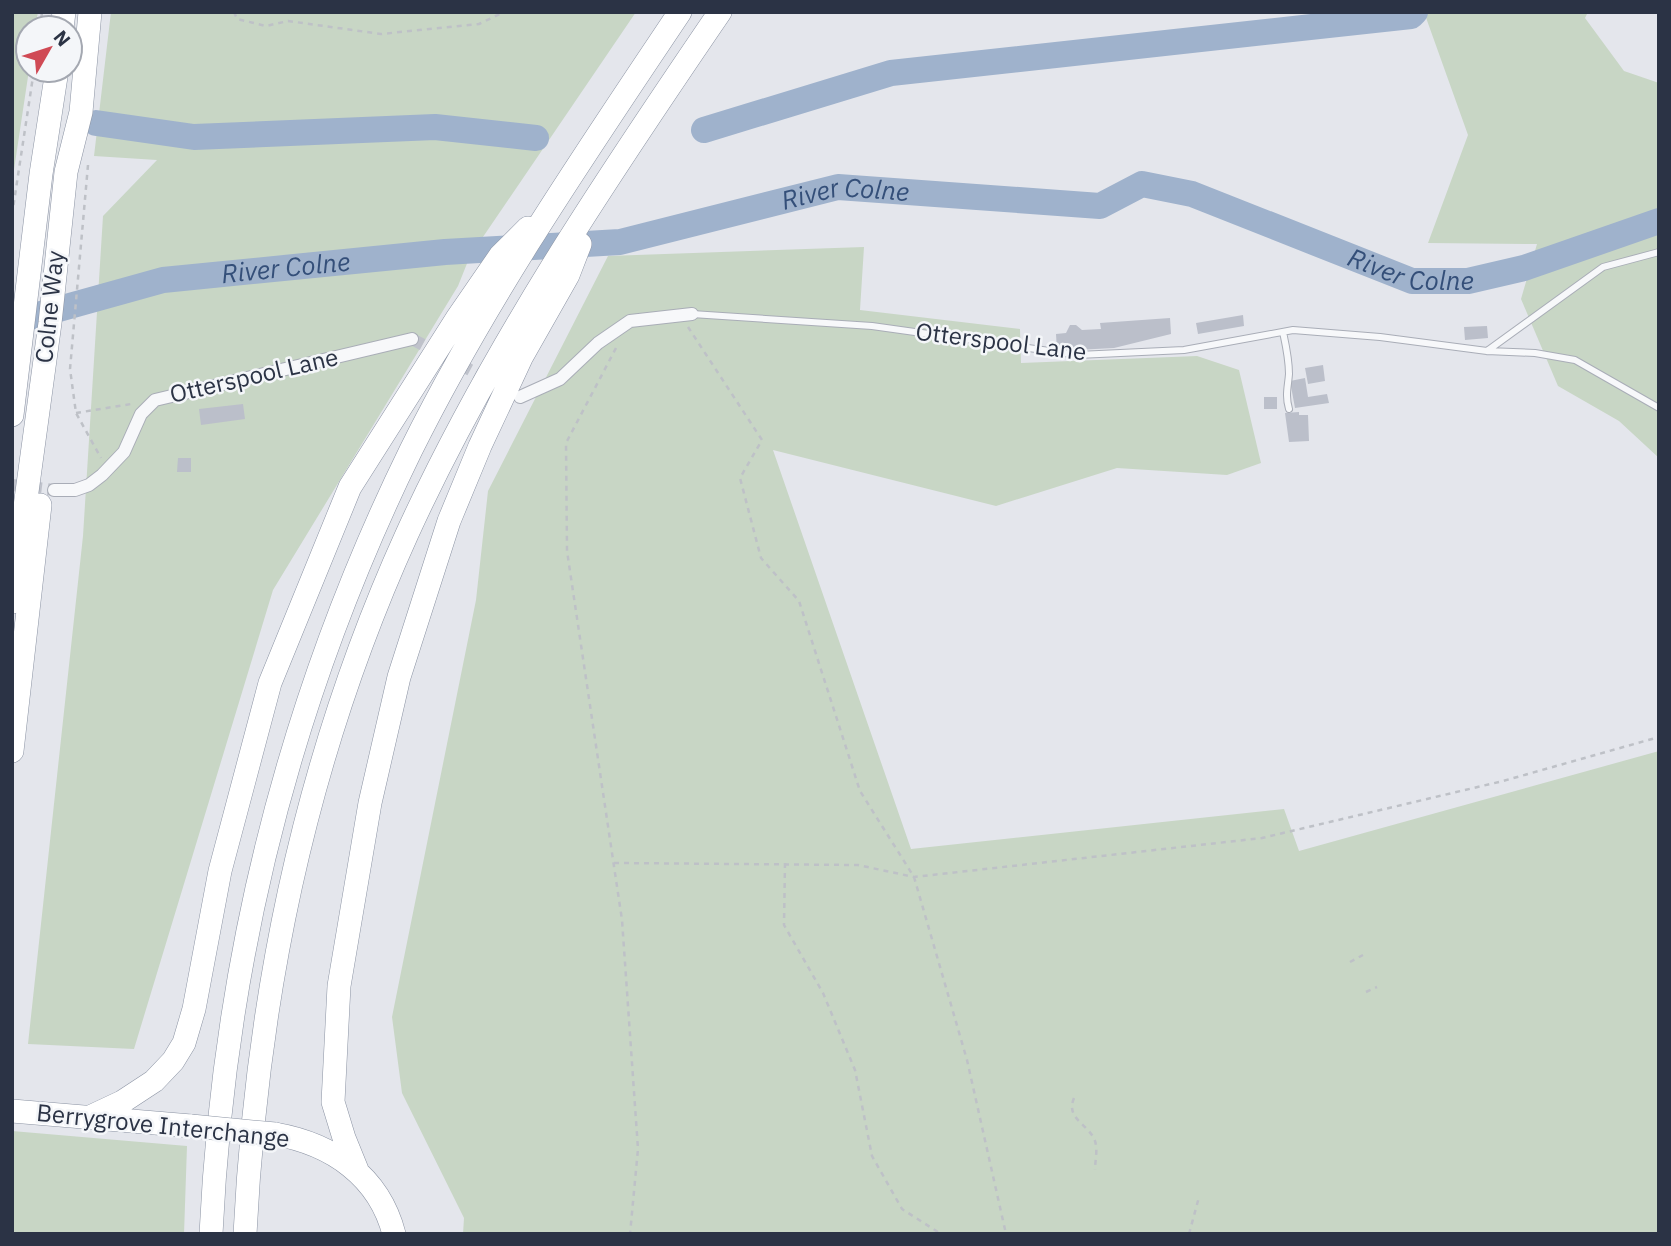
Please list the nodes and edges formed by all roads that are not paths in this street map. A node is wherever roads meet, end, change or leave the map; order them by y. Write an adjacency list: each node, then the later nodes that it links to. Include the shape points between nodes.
1 (90, 12): 9 (highway, Colne Way, via 81,112 66,172)
2 (680, 12): 5 (highway)
3 (720, 12): 7 (highway, via 598,196)
4 (55, 84): 12 (highway, Colne Way)
5 (557, 199): 23 (highway, via 500,256 350,487 270,683 219,871 184,1042 154,1080); 25 (highway, via 443,390 384,507 321,660 290,755 240,964 223,1080)
6 (1659, 252): 13 (lane, via 1603,267)
7 (558, 276): 24 (highway, via 449,521 399,677 370,803 339,986 333,1102); 26 (highway, via 484,383 407,534 327,745 270,988 248,1168)
8 (687, 315): 10 (lane, Otterspool Lane, via 872,326 1078,355 1184,350); 15 (street, Otterspool Lane, via 631,321 597,343 560,379)
9 (50, 323): 20 (highway, Colne Way); 21 (highway, via 39,523)
10 (1283, 332): 13 (lane, Otterspool Lane, via 1380,337); 16 (lane, via 1289,357 1285,395)
11 (412, 339): 19 (street, Otterspool Lane, via 155,400 141,414 124,452 107,469 89,485)
12 (21, 349): 14 (highway); 18 (highway, Colne Way)
13 (1487, 351): 17 (lane, Otterspool Lane, via 1575,360)
14 (12, 386)
15 (520, 397)
16 (1289, 408)
17 (1659, 408)
18 (12, 415)
19 (54, 490)
20 (12, 601)
21 (12, 751)
22 (19, 1108): 23 (highway, Berrygrove Interchange)
23 (90, 1117): 24 (highway, Berrygrove Interchange, bridge, via 275,1134 320,1146)
24 (357, 1170): 27 (highway, Berrygrove Interchange, via 379,1196)
25 (211, 1234)
26 (245, 1234)
27 (394, 1234)

